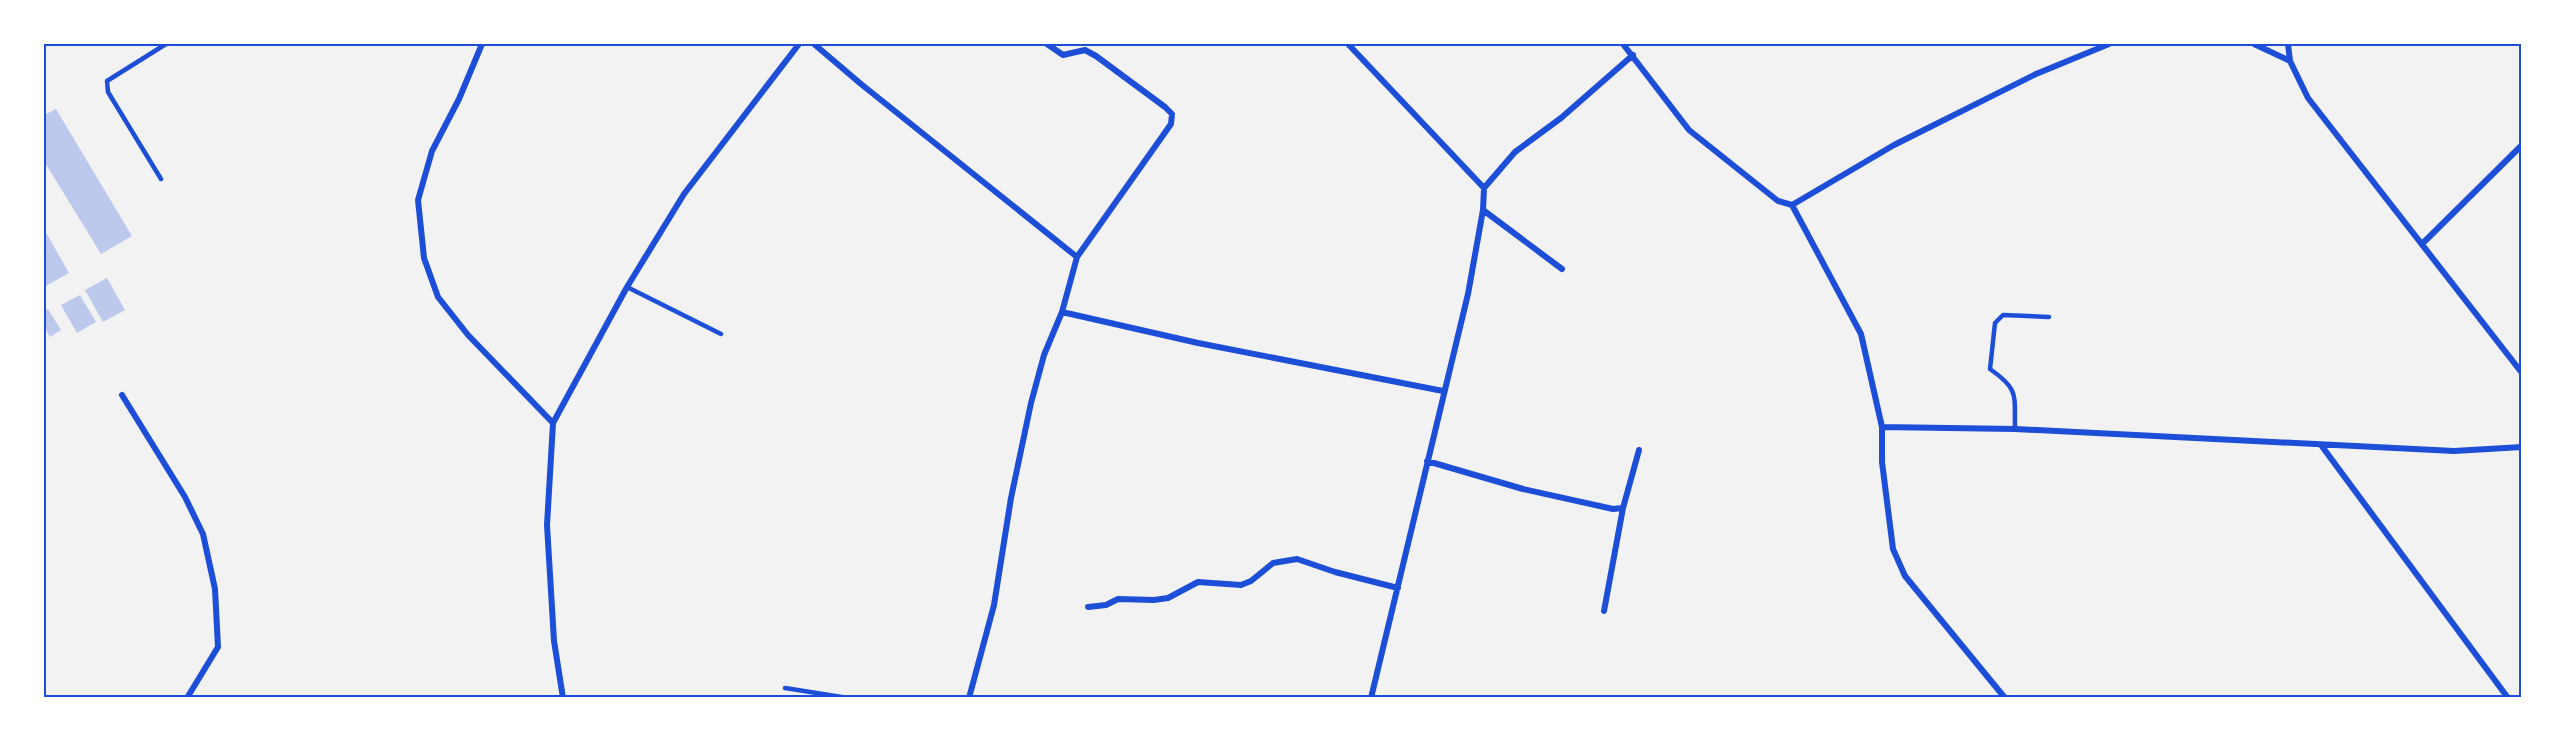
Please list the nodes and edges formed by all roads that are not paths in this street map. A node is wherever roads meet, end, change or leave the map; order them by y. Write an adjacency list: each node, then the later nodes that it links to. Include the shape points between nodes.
1 (166, 44): 14 (lane, via 106,81 108,92)
2 (482, 44): 28 (street, via 432,151 418,200 424,258 438,297 468,335)
3 (799, 44): 21 (street, via 684,194)
4 (814, 44): 19 (street)
5 (1047, 44): 19 (street, via 1063,55 1084,50 1096,56 1172,114 1171,124)
6 (1348, 44): 15 (street)
7 (1623, 44): 11 (street)
8 (2109, 44): 16 (street, via 2036,74 1894,145)
9 (2254, 44): 12 (street)
10 (2289, 44): 12 (street)
11 (1633, 55): 15 (street, via 1515,152); 16 (street, via 1689,130 1778,201)
12 (2290, 62): 18 (street, via 2308,98)
13 (2522, 145): 18 (street)
14 (161, 179)
15 (1484, 189): 17 (street)
16 (1792, 205): 29 (street, via 1861,334)
17 (1483, 210): 20 (street); 26 (street, via 1468,294)
18 (2422, 244): 25 (street)
19 (1077, 257): 22 (street)
20 (1562, 269)
21 (627, 287): 24 (lane); 28 (street)
22 (1062, 312): 26 (street); 43 (street, via 1044,355 1031,403 994,605)
23 (2049, 317): 30 (lane, via 2003,315 1995,323 1990,369 2014,391)
24 (721, 334)
25 (2522, 373)
26 (1443, 391): 34 (street)
27 (122, 395): 40 (street, via 185,497 202,534 215,589 218,647)
28 (553, 423): 41 (street, via 547,525 554,641)
29 (1882, 427): 30 (street); 45 (street, via 1882,462 1893,549 1905,576)
30 (2015, 429): 31 (street)
31 (2321, 445): 32 (street, via 2454,451); 46 (street)
32 (2522, 447)
33 (1639, 450): 35 (street)
34 (1427, 461): 35 (street, via 1524,489); 36 (street)
35 (1623, 508): 38 (street)
36 (1398, 588): 37 (street, via 1298,559 1273,563 1241,585 1198,582 1168,598 1118,598 1106,606); 44 (street)
37 (1088, 607)
38 (1604, 611)
39 (785, 688): 42 (lane)
40 (187, 698)
41 (562, 698)
42 (848, 698)
43 (969, 698)
44 (1371, 698)
45 (2005, 698)
46 (2508, 698)

